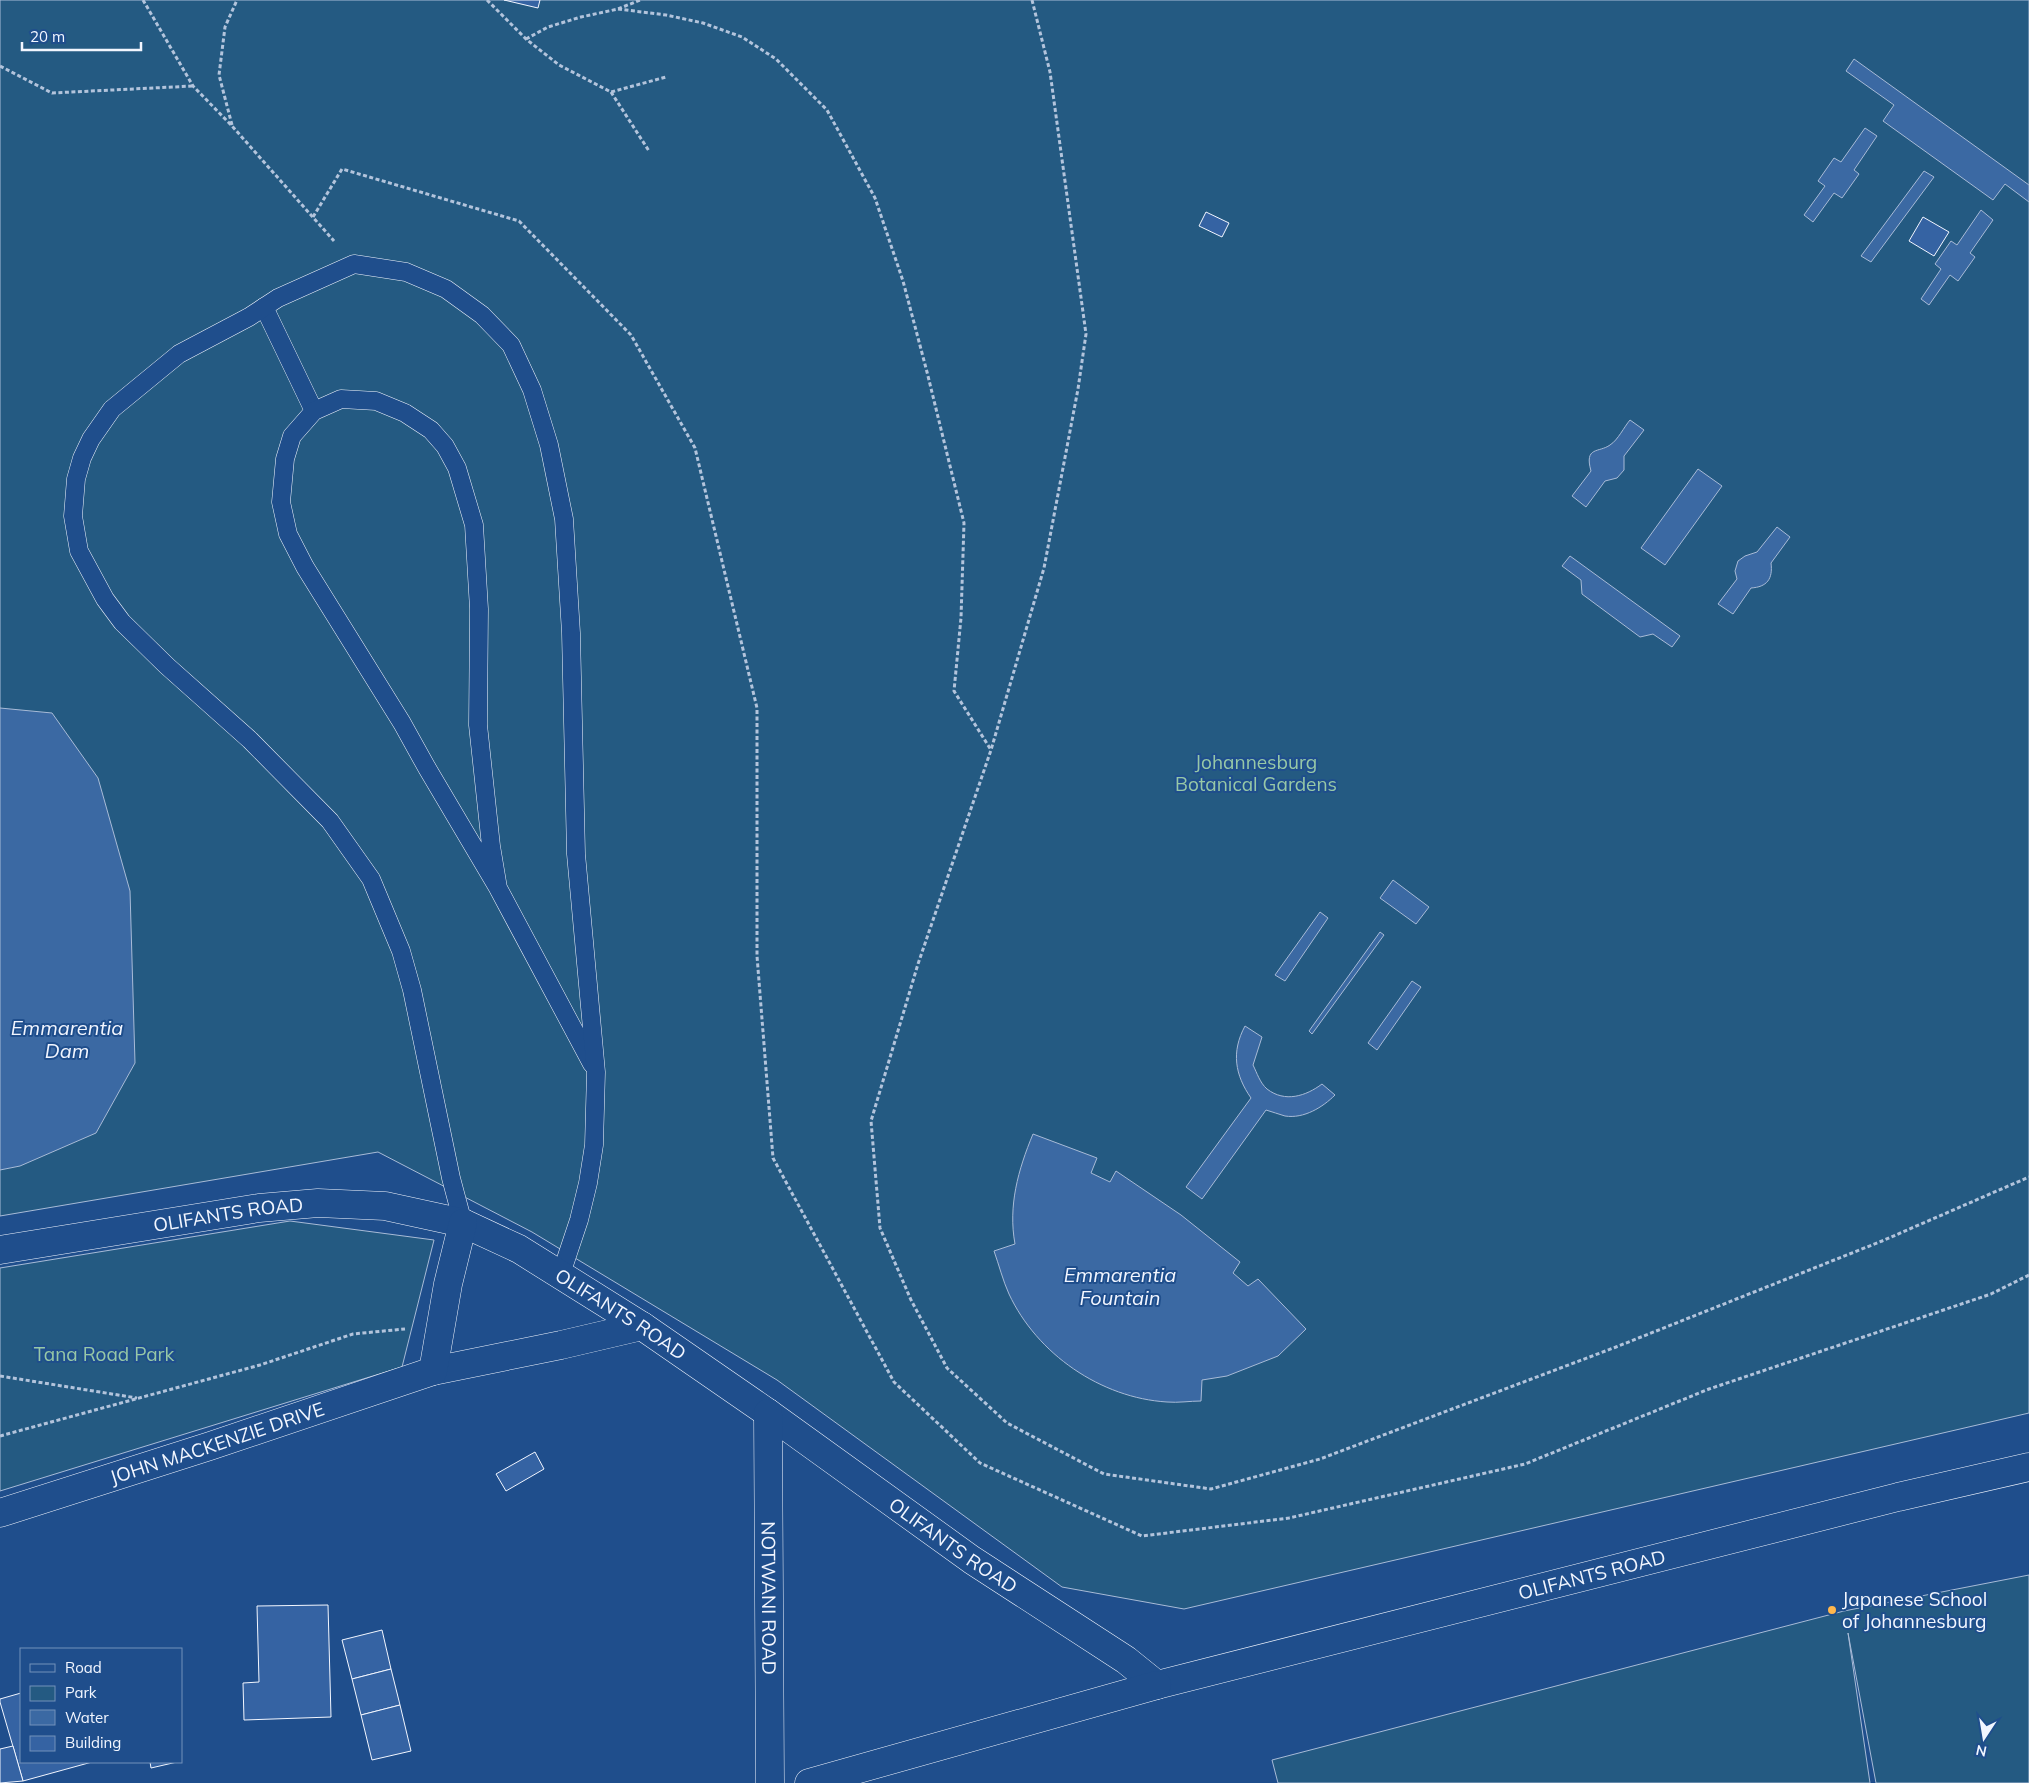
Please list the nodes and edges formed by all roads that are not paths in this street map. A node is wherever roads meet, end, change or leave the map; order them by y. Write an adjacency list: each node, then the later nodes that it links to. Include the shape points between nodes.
1 (264, 307): 2 (lane); 4 (lane, via 354,264 406,272 446,289 482,314 510,345 532,390 549,446 564,519 571,634 576,854); 5 (lane, via 179,354 112,408 91,439 76,479 72,516 79,550 105,599 122,622 250,740 330,821 372,879 401,951 412,990)
2 (314, 411): 3 (lane, via 292,436 285,460 281,502 288,534 305,568 397,715); 3 (lane, via 341,399 376,401 431,430 445,446 457,468 474,524 479,609 478,725)
3 (498, 888): 4 (lane)
4 (596, 1072): 7 (lane, via 594,1146 588,1183)
5 (463, 1223): 6 (street, OLIFANTS ROAD, via 385,1206 318,1203 259,1208); 7 (street, OLIFANTS ROAD, via 519,1249); 9 (street)
6 (0, 1250)
7 (561, 1274): 8 (street, OLIFANTS ROAD)
8 (642, 1326): 9 (street, JOHN MACKENZIE DRIVE); 10 (street, OLIFANTS ROAD)
9 (433, 1371): 12 (street, JOHN MACKENZIE DRIVE)
10 (768, 1413): 13 (street, OLIFANTS ROAD, via 972,1560 1126,1660); 14 (street, NOTWANI ROAD)
11 (2029, 1466): 13 (street, OLIFANTS ROAD)
12 (0, 1513)
13 (1158, 1685): 15 (street, OLIFANTS ROAD)
14 (770, 1783)
15 (809, 1783)

